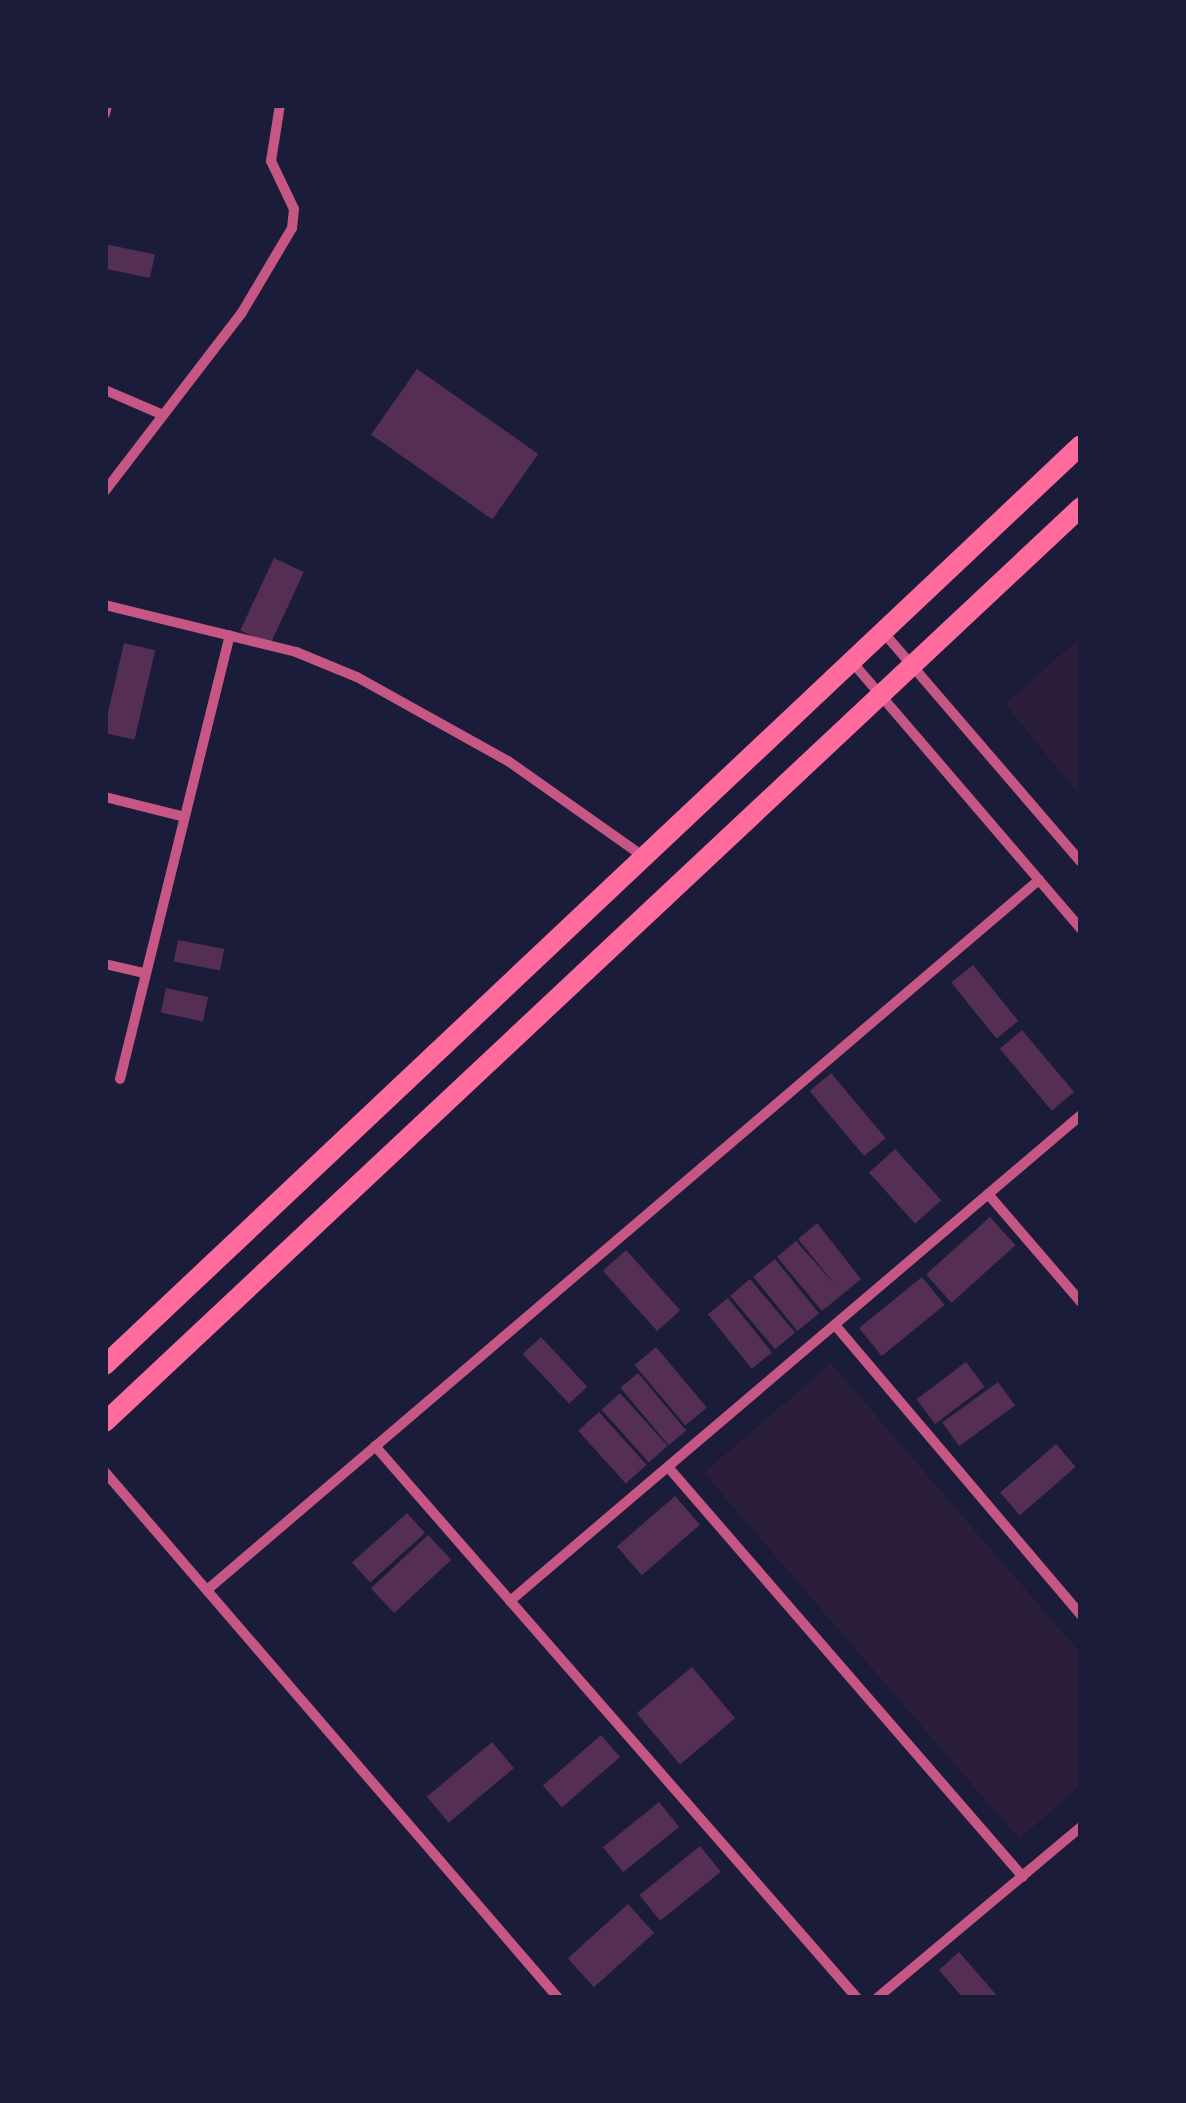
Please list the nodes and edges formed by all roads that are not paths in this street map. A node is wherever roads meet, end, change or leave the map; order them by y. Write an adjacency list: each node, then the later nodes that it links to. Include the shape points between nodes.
1 (107, 105): 3 (street)
2 (280, 105): 5 (street, via 271,162 294,208 292,228)
3 (105, 114)
4 (105, 390): 5 (street)
5 (163, 415): 7 (street)
6 (1081, 446): 10 (main road)
7 (105, 491)
8 (1081, 507): 13 (main road)
9 (105, 604): 11 (street)
10 (884, 632): 12 (main road); 13 (street)
11 (230, 635): 16 (street); 17 (street, via 296,652 418,708)
12 (853, 663): 14 (street); 17 (main road)
13 (911, 664): 14 (main road); 18 (street)
14 (879, 693): 19 (street); 29 (main road)
15 (105, 797): 16 (street)
16 (181, 816): 22 (street)
17 (644, 857): 28 (main road)
18 (1081, 862)
19 (1038, 880): 20 (street); 30 (street)
20 (1081, 929)
21 (105, 964): 22 (street)
22 (141, 972): 23 (street)
23 (120, 1079)
24 (1081, 1115): 25 (street)
25 (988, 1194): 26 (street); 27 (street)
26 (1081, 1302)
27 (835, 1325): 31 (street); 35 (street)
28 (105, 1365)
29 (105, 1422)
30 (375, 1446): 33 (street); 34 (street)
31 (668, 1467): 34 (street); 37 (street)
32 (105, 1472): 33 (street)
33 (206, 1590): 38 (street)
34 (510, 1601): 39 (street)
35 (1081, 1615)
36 (1081, 1828): 37 (street)
37 (1023, 1877): 40 (street)
38 (558, 1998)
39 (857, 1998)
40 (878, 1998)

